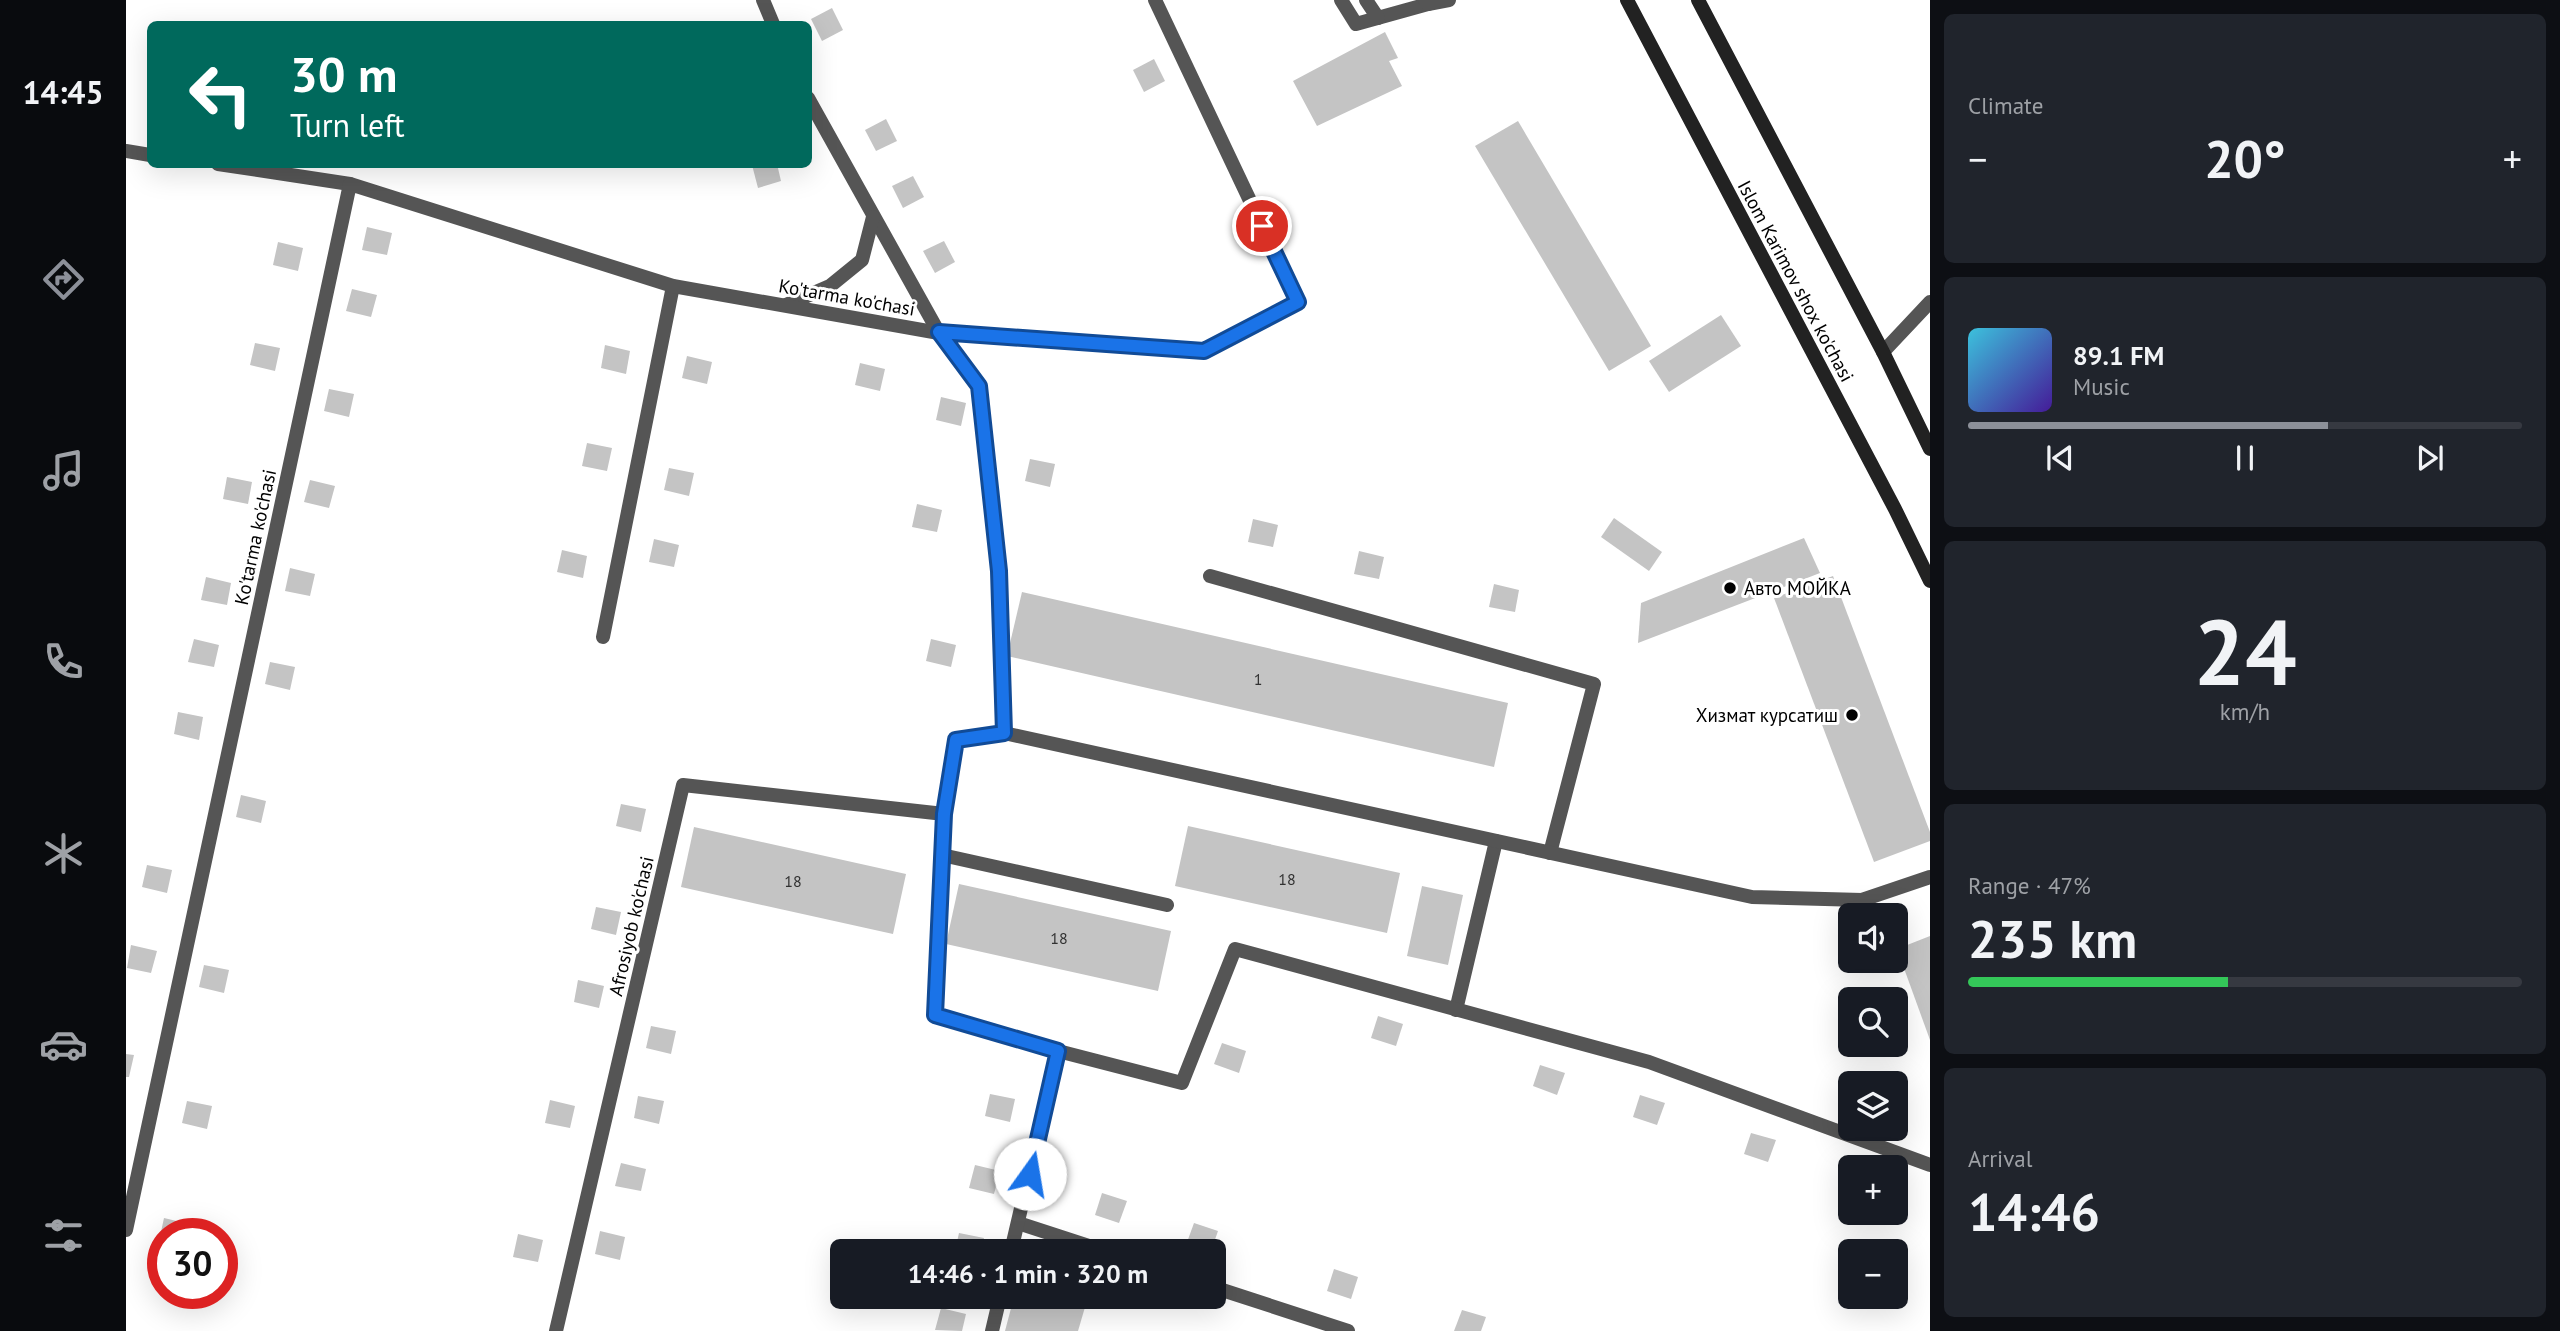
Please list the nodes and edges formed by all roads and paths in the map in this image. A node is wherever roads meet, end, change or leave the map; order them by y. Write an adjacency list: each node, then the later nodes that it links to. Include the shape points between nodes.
1 (763, 0): 10 (street)
2 (1154, 0): 20 (street, Ko'tarma ko'chasi, via 1298,302 1204,351)
3 (1341, 0): 9 (street, via 1356,24)
4 (1366, 0): 9 (street)
5 (1449, 0): 8 (street)
6 (1627, 0): 24 (main road, Islom Karimov shox ko'chasi)
7 (1698, 0): 21 (main road)
8 (1427, 2): 9 (street)
9 (1378, 18)
10 (772, 21)
11 (812, 105): 16 (street)
12 (126, 151): 13 (street)
13 (147, 154)
14 (244, 168): 15 (street)
15 (350, 184): 17 (street, Ko'tarma ko'chasi); 36 (street, Ko'tarma ko'chasi)
16 (873, 217): 19 (street, via 862,260 830,286); 20 (street)
17 (673, 286): 19 (street, Ko'tarma ko'chasi); 25 (street)
18 (1930, 302): 21 (street)
19 (786, 305): 20 (street, Ko'tarma ko'chasi)
20 (939, 332): 26 (street, via 979,386 999,571)
21 (1884, 352): 22 (main road)
22 (1930, 449)
23 (1210, 576): 29 (street, via 1594,684)
24 (1930, 581)
25 (603, 637)
26 (1004, 733): 27 (street, via 956,740); 28 (street)
27 (944, 814): 30 (street); 44 (street, Afrosiyob ko'chasi, via 683,785)
28 (1496, 841): 29 (street); 33 (street)
29 (1550, 853): 31 (street, via 1752,897 1862,900)
30 (942, 855): 32 (street); 34 (street, via 935,1015)
31 (1930, 877)
32 (1167, 905)
33 (1456, 1010): 34 (street, via 1235,949 1182,1083); 37 (street, via 1650,1062)
34 (1058, 1051): 38 (street)
35 (126, 1152): 36 (street)
36 (142, 1156): 39 (street, Ko'tarma ko'chasi)
37 (1930, 1165)
38 (1018, 1223): 40 (street); 41 (street)
39 (126, 1230)
40 (1014, 1239)
41 (1067, 1239)
42 (1226, 1291): 46 (street)
43 (997, 1309): 45 (street)
44 (556, 1331)
45 (992, 1331)
46 (1348, 1331)

